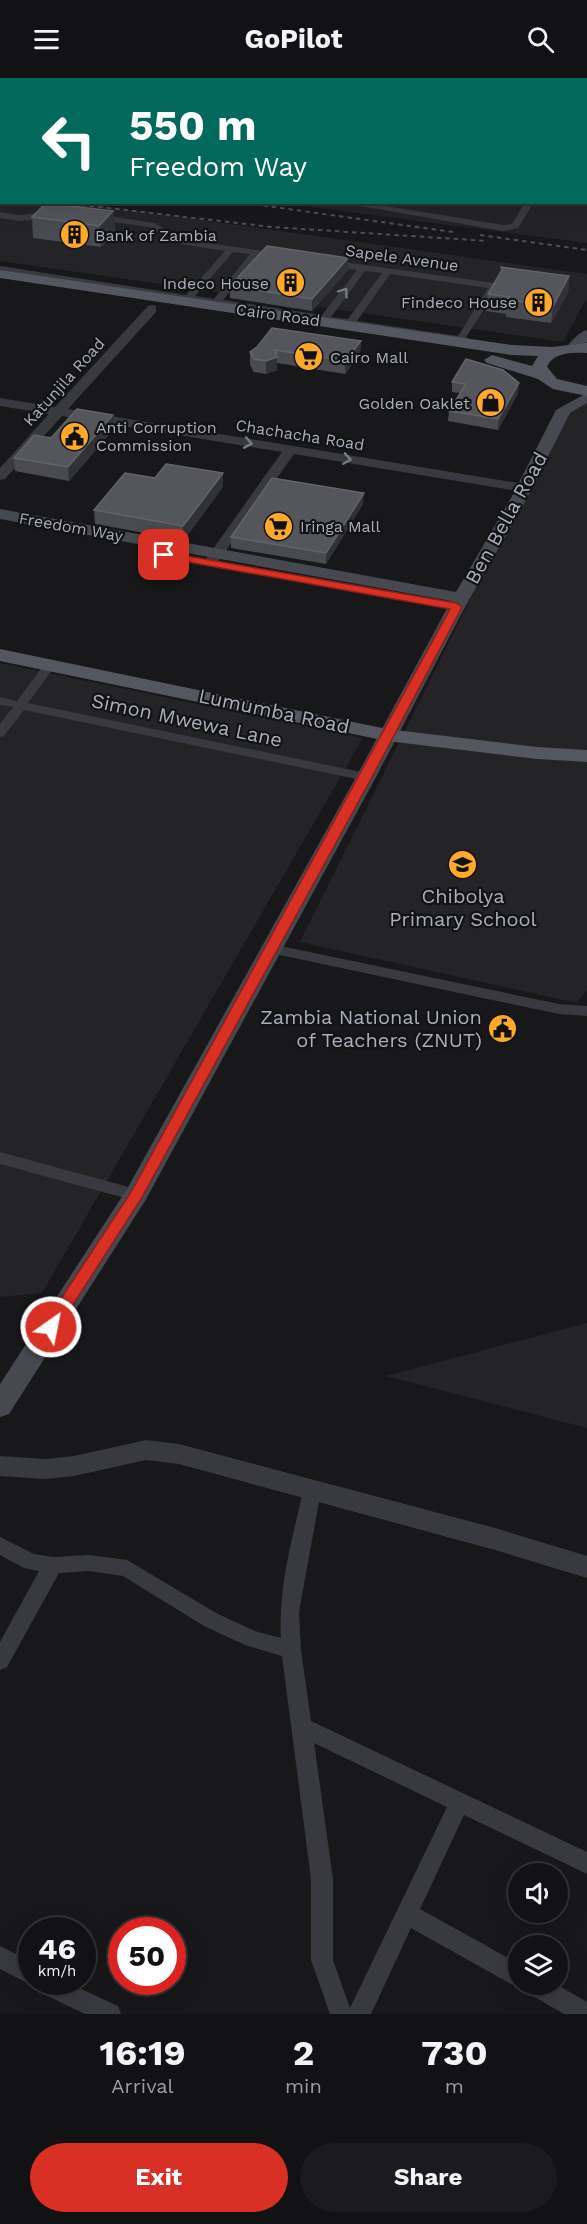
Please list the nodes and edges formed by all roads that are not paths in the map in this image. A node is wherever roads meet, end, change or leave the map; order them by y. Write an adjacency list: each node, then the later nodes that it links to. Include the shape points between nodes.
1 (354, 204): 6 (street)
2 (427, 204): 6 (street)
3 (529, 204): 6 (street, via 515,226 508,228)
4 (57, 214): 5 (street, via 20,218)
5 (0, 215)
6 (419, 215)
7 (88, 217): 8 (street, via 151,225 184,242)
8 (228, 252): 9 (street); 19 (street)
9 (254, 256): 10 (street); 20 (street)
10 (288, 257)
11 (320, 261): 13 (street, Sapele Avenue)
12 (0, 268): 16 (street)
13 (360, 271): 15 (street, Sapele Avenue); 23 (street, one-way to 13)
14 (0, 274): 17 (main road, Cairo Road)
15 (386, 274): 24 (street); 27 (street, Sapele Avenue, via 494,286)
16 (75, 282): 18 (main road, Cairo Road); 19 (street); 21 (main road, Cairo Road)
17 (10, 284): 18 (main road, Cairo Road)
18 (38, 286): 22 (main road, Cairo Road)
19 (189, 297): 20 (street)
20 (217, 301): 21 (street)
21 (248, 308): 23 (main road, Cairo Road)
22 (152, 309): 23 (main road, Cairo Road); 36 (street, Katunjila Road)
23 (327, 325): 24 (main road, Cairo Road)
24 (352, 329): 25 (main road, Cairo Road); 31 (main road, Cairo Road, via 505,362)
25 (394, 330): 27 (street); 28 (main road, Cairo Road)
26 (587, 334): 29 (main road)
27 (461, 338): 28 (street)
28 (477, 345): 30 (main road, Cairo Road)
29 (580, 348): 30 (main road, Cairo Road)
30 (556, 352): 31 (main road, via 539,363)
31 (546, 378): 32 (main road, Cairo Road); 35 (main road)
32 (587, 391)
33 (587, 397): 35 (main road)
34 (0, 402): 36 (street, Chachacha Road)
35 (564, 410): 39 (main road, Ben Bella Road)
36 (59, 411): 37 (street, Chachacha Road, one-way to 37); 38 (street, Katunjila Road)
37 (290, 450): 39 (street, Chachacha Road, one-way to 39); 43 (street)
38 (0, 476)
39 (524, 488): 44 (main road, Ben Bella Road)
40 (0, 514): 42 (main road, Freedom Way)
41 (0, 525): 42 (main road, Freedom Way)
42 (112, 540): 43 (main road, Freedom Way)
43 (213, 559): 44 (main road, Freedom Way)
44 (459, 602): 50 (main road, Ben Bella Road)
45 (0, 644): 50 (main road, Lumumba Road)
46 (0, 655): 47 (main road, Lumumba Road)
47 (50, 665): 49 (street); 50 (main road, Lumumba Road)
48 (0, 701): 49 (street, Simon Mwewa Lane)
49 (20, 705): 51 (street); 54 (street, Simon Mwewa Lane)
50 (391, 729): 52 (main road, Lumumba Road); 53 (main road, Lumumba Road, via 537,753); 54 (main road, Ben Bella Road)
51 (0, 733)
52 (587, 746)
53 (587, 756)
54 (366, 777): 55 (main road, Ben Bella Road)
55 (272, 949): 56 (street, via 559,1009); 58 (main road, Ben Bella Road)
56 (587, 1011)
57 (0, 1158): 58 (street)
58 (136, 1195): 59 (main road, Ben Bella Road)
59 (0, 1406)
60 (0, 1466): 61 (street, via 74,1466 146,1450 179,1454)
61 (312, 1491): 64 (street); 65 (street, via 289,1612)
62 (0, 1545): 63 (street, via 31,1562)
63 (53, 1565): 65 (street, via 89,1563 127,1568 211,1620 252,1639); 66 (street)
64 (587, 1567)
65 (291, 1650): 67 (street)
66 (0, 1661)
67 (300, 1726): 68 (street); 77 (street, via 322,1879 322,1960)
68 (460, 1802): 69 (street); 70 (street)
69 (587, 1863)
70 (407, 1913): 73 (street); 78 (street)
71 (0, 1957): 72 (street)
72 (18, 1967)
73 (508, 1970)
74 (70, 1995): 76 (street)
75 (553, 1995): 79 (street)
76 (110, 2014)
77 (341, 2014)
78 (359, 2014)
79 (586, 2014)

